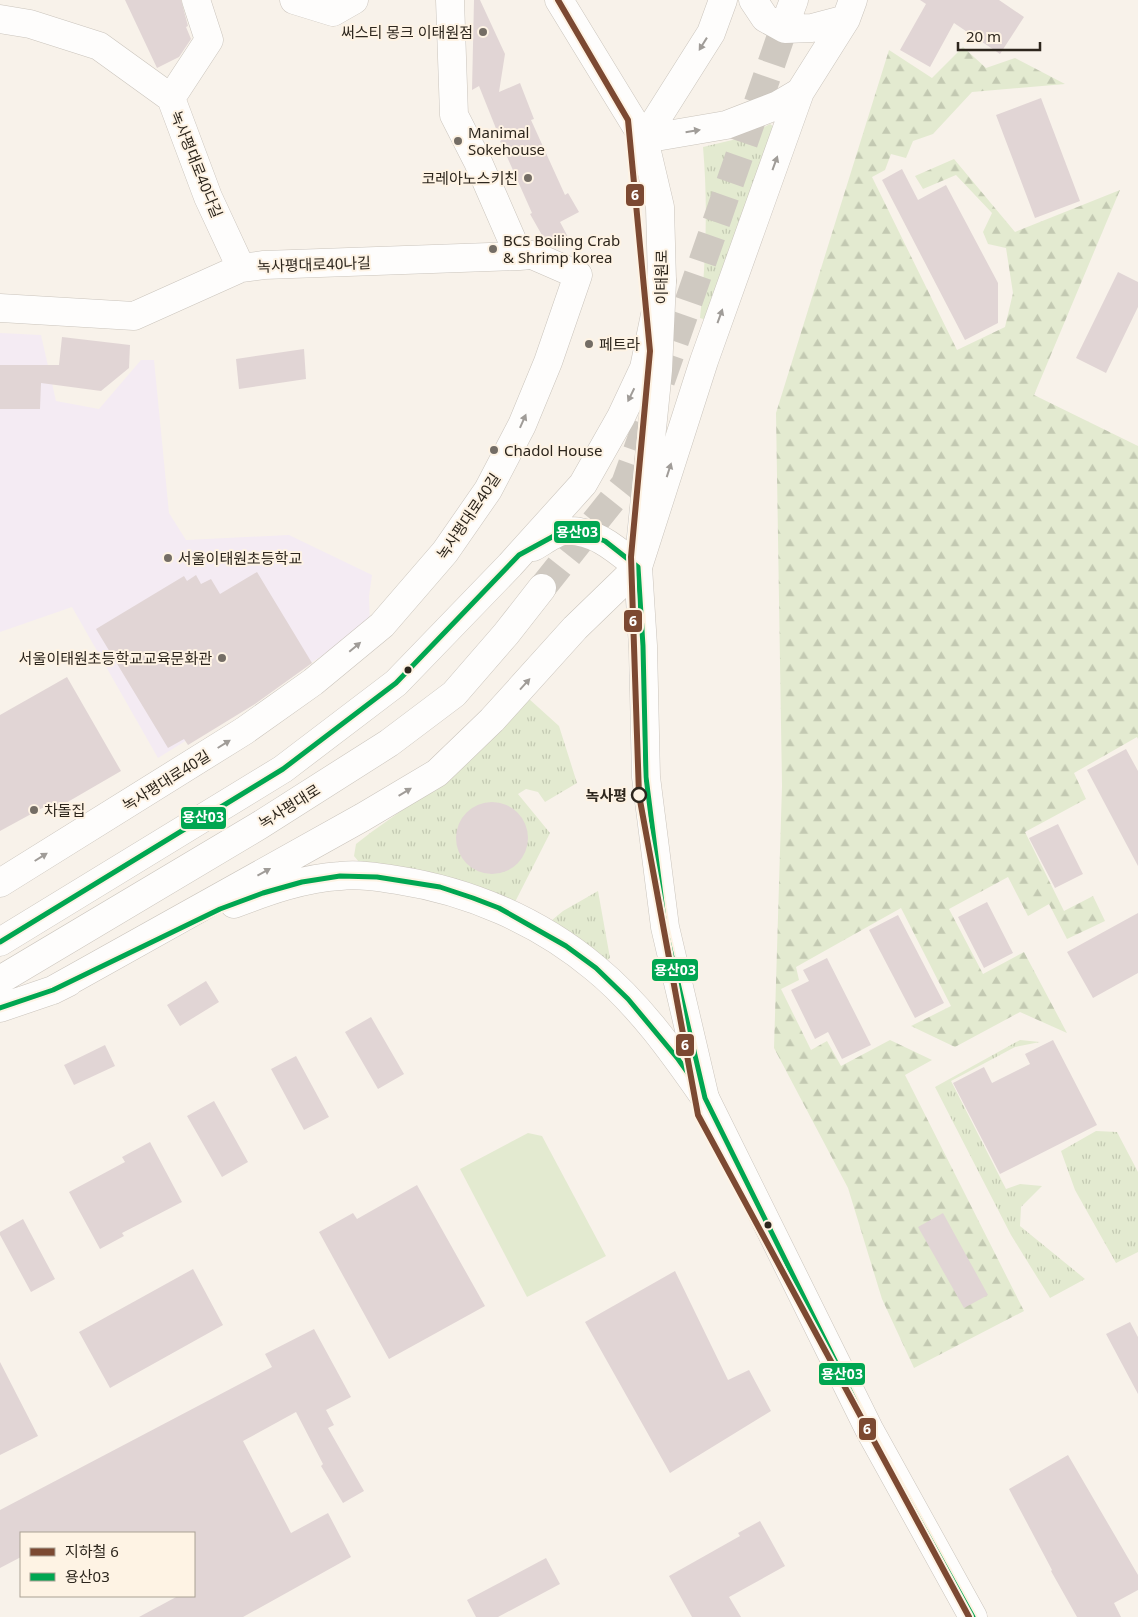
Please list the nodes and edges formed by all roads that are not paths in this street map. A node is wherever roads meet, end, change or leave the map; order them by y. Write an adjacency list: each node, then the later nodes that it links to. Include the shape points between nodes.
1 (196, 0): 11 (main road, via 209,40)
2 (294, 0): 3 (main road, via 333,12)
3 (354, 0)
4 (450, 0): 13 (main road, via 454,115)
5 (559, 0): 12 (main road, 이태원로)
6 (723, 0): 12 (main road, one-way to 12, via 711,33)
7 (753, 0): 8 (main road, via 765,18 785,29 812,28)
8 (849, 9): 10 (main road)
9 (0, 19): 11 (main road, 녹사평대로40다길, via 30,24 99,46)
10 (800, 92): 12 (main road, one-way to 10, via 726,126 778,105); 18 (main road, one-way to 10, via 704,361)
11 (171, 98): 14 (main road, 녹사평대로40다길, via 208,197)
12 (644, 139): 15 (main road, 이태원로, via 660,207)
13 (519, 256): 14 (main road, 녹사평대로40나길); 20 (main road, 녹사평대로40길, one-way to 13, via 244,731 313,682 382,624 445,552 488,490 522,425 578,275 532,255)
14 (241, 268): 16 (main road, 녹사평대로40나길, via 134,316)
15 (662, 281): 17 (main road, one-way to 17, via 644,368 620,417 583,484); 18 (main road, 이태원로, via 658,370)
16 (0, 308)
17 (519, 555): 18 (main road, via 564,531 605,541); 21 (main road, via 396,683 283,769)
18 (638, 567): 23 (main road, one-way to 18, via 437,773); 25 (main road, 이태원로, via 646,777 665,927)
19 (542, 588): 22 (main road, 녹사평대로, via 454,694 389,743 260,826)
20 (0, 883)
21 (0, 942)
22 (0, 980)
23 (53, 990): 24 (main road); 25 (main road, via 220,909 263,893 340,876 377,876 440,887 499,908 566,946 596,968 628,999 678,1059)
24 (0, 1008)
25 (705, 1098): 26 (main road, 이태원로, via 869,1429)
26 (973, 1617)

